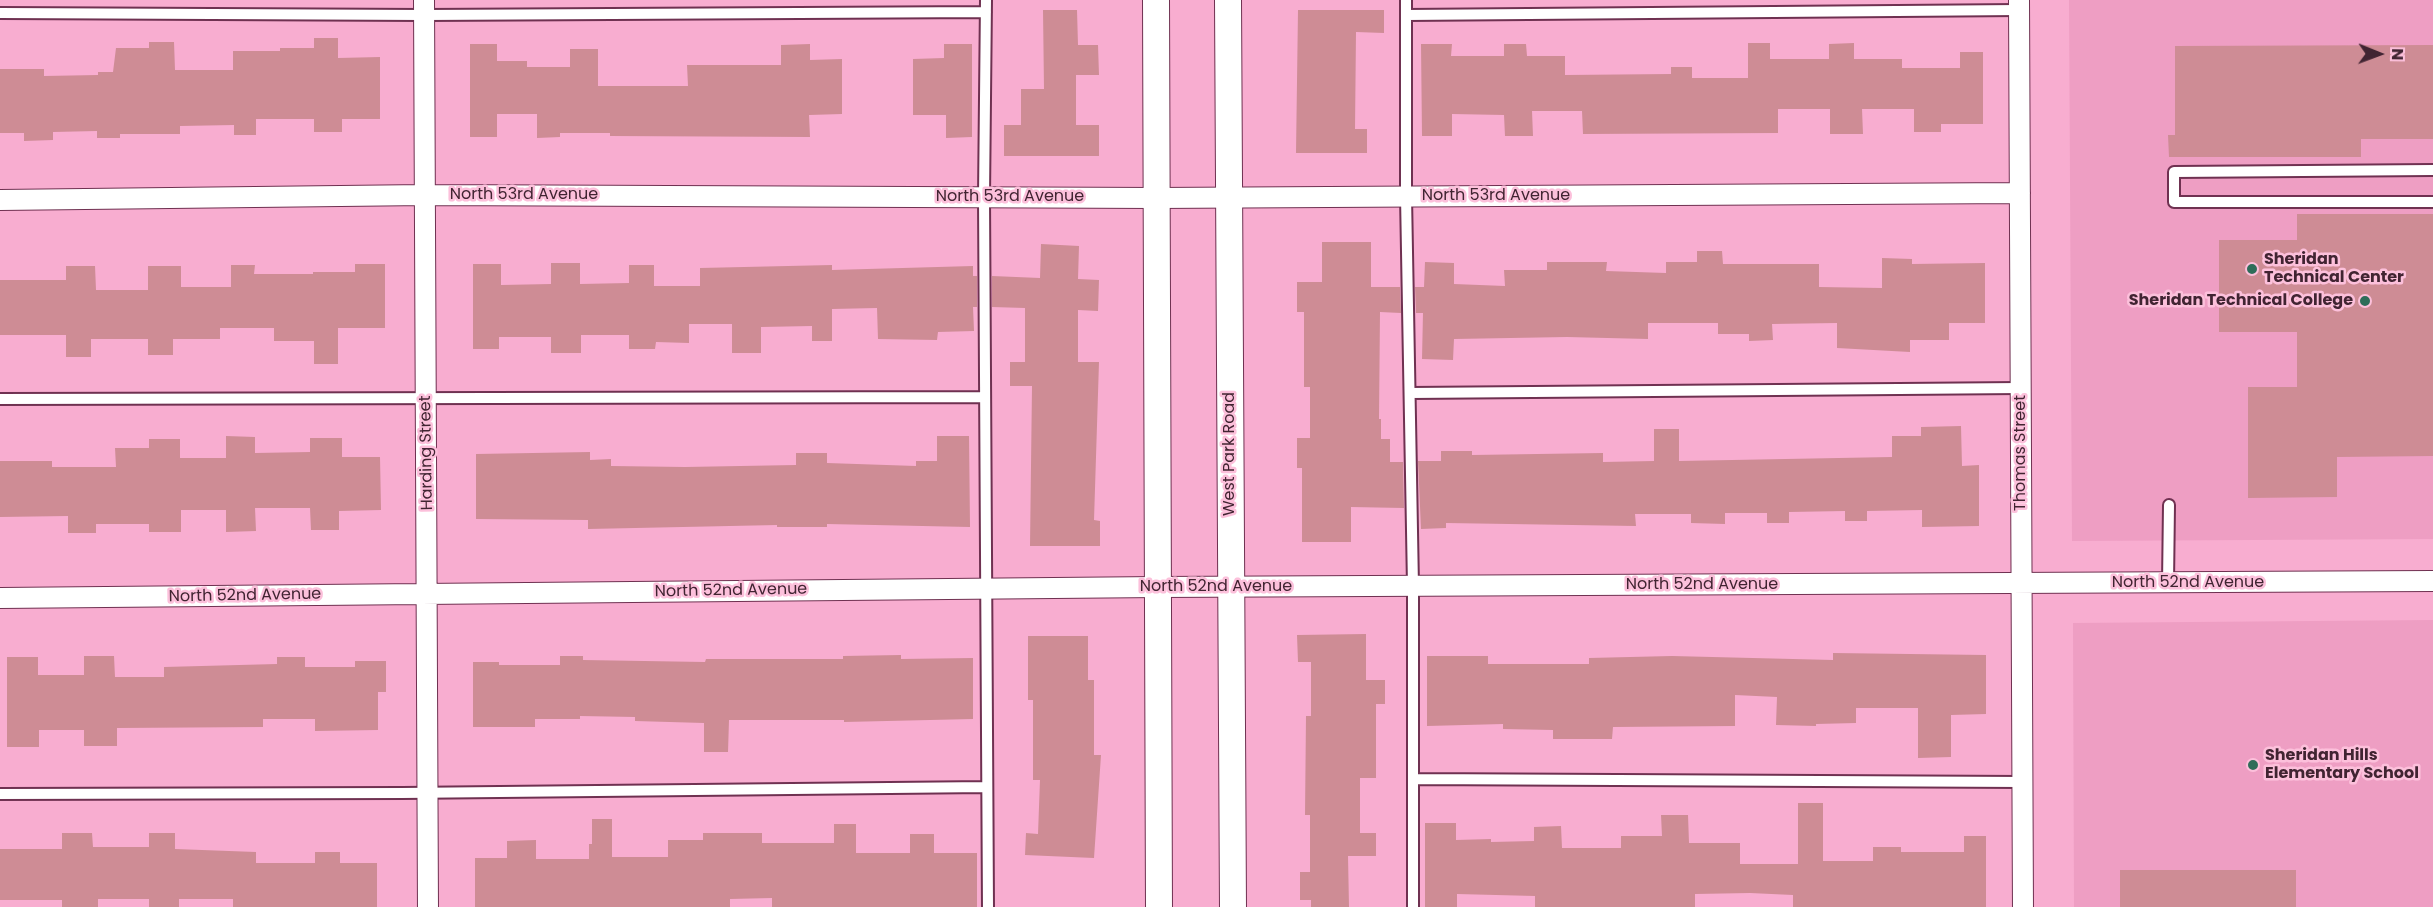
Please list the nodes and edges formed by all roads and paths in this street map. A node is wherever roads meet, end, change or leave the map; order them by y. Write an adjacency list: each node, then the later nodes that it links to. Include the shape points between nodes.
1 (986, 0): 7 (lane)
2 (1156, 0): 16 (street)
3 (1228, 0): 15 (street, West Park Road)
4 (1406, 0): 9 (lane)
5 (2019, 5): 9 (lane); 11 (street, Thomas Street)
6 (424, 8): 7 (lane); 8 (lane); 12 (street, Harding Street)
7 (986, 12): 14 (lane)
8 (0, 13)
9 (1406, 15): 13 (lane)
10 (2433, 170): 18 (lane, via 2174,171 2174,202)
11 (2020, 193): 13 (street, North 53rd Avenue); 19 (street, Thomas Street)
12 (425, 195): 14 (street, North 53rd Avenue); 17 (street, North 53rd Avenue); 22 (street, Harding Street)
13 (1406, 196): 15 (street, North 53rd Avenue); 20 (lane)
14 (984, 197): 16 (street, North 53rd Avenue); 21 (lane)
15 (1228, 197): 16 (street, North 53rd Avenue); 28 (street, West Park Road)
16 (1156, 198): 30 (street)
17 (0, 200)
18 (2433, 202)
19 (2021, 388): 20 (lane); 26 (street, Thomas Street)
20 (1410, 393): 29 (lane)
21 (986, 397): 22 (lane); 31 (lane)
22 (427, 398): 23 (lane); 32 (street, Harding Street)
23 (0, 399)
24 (2169, 505): 27 (lane)
25 (2433, 581): 27 (street, North 52nd Avenue)
26 (2022, 583): 27 (street, North 52nd Avenue); 29 (street, North 52nd Avenue); 35 (street, Thomas Street)
27 (2168, 583)
28 (1230, 586): 29 (street, North 52nd Avenue); 30 (street, North 52nd Avenue); 42 (street, West Park Road)
29 (1413, 586): 34 (lane)
30 (1159, 587): 31 (street, North 52nd Avenue); 41 (street)
31 (986, 589): 32 (street, North 52nd Avenue); 36 (lane)
32 (428, 594): 33 (street, North 52nd Avenue); 37 (street, Harding Street)
33 (0, 598)
34 (1413, 779): 35 (lane); 43 (lane)
35 (2023, 782): 44 (street, Thomas Street)
36 (987, 787): 37 (lane); 40 (lane)
37 (428, 793): 38 (lane); 39 (street, Harding Street)
38 (0, 794)
39 (428, 907)
40 (988, 907)
41 (1159, 907)
42 (1233, 907)
43 (1413, 907)
44 (2023, 907)

